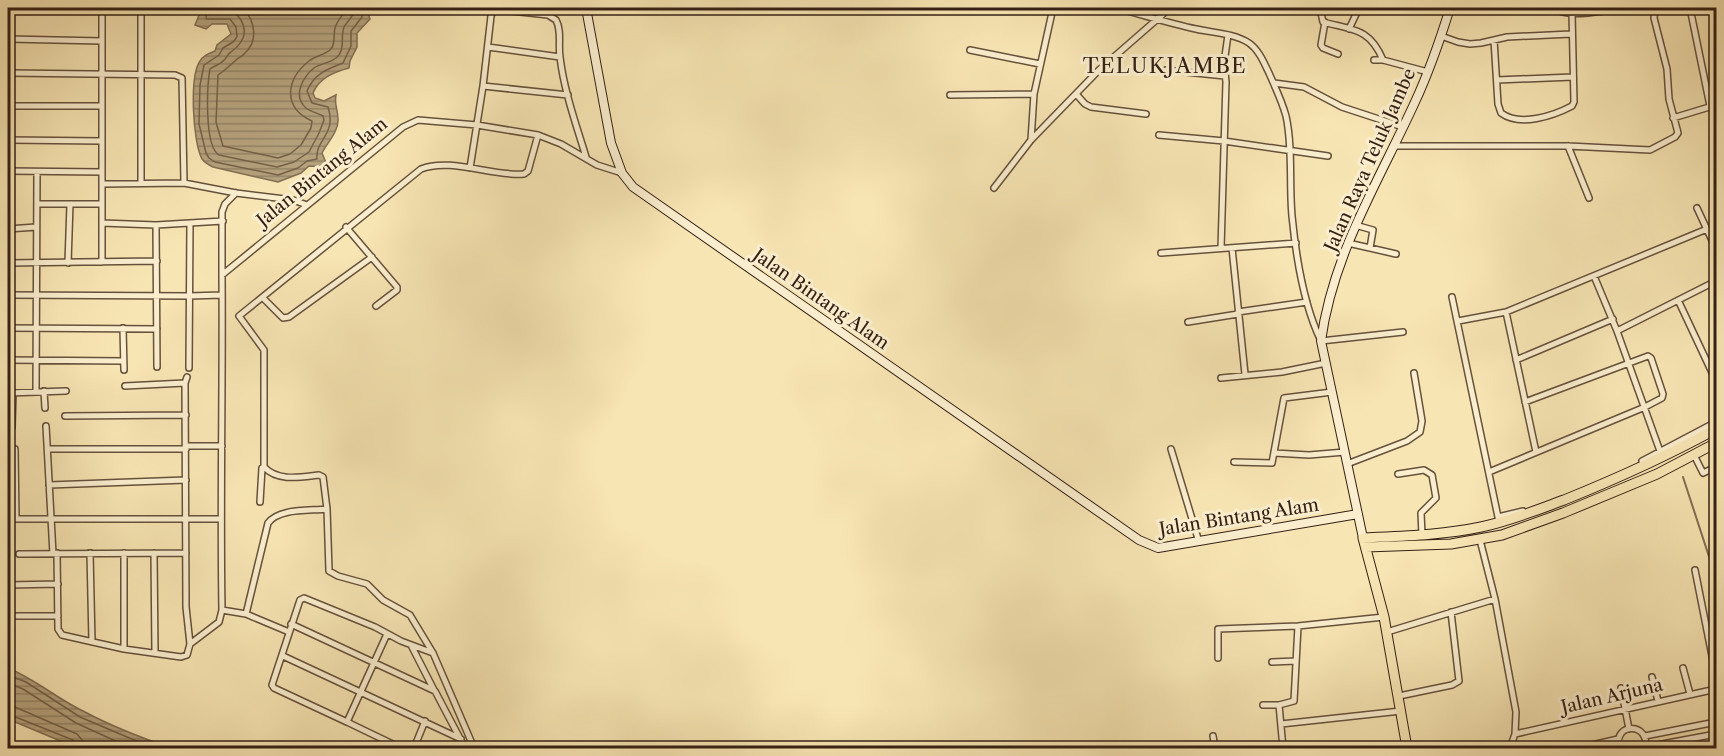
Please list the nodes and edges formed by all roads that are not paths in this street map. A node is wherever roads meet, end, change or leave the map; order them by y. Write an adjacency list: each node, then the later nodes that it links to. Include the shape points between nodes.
1 (102, 8): 23 (street)
2 (141, 8): 35 (street)
3 (586, 8): 67 (street, via 611,143)
4 (1053, 8): 30 (street)
5 (1116, 8): 15 (street)
6 (1170, 8): 15 (street)
7 (1320, 8): 16 (street)
8 (1359, 8): 17 (street)
9 (1450, 8): 20 (street, Jalan Raya Teluk Jambe)
10 (1554, 8): 14 (street)
11 (1614, 8): 14 (street)
12 (1655, 8): 49 (street)
13 (1690, 8): 45 (street)
14 (1572, 13): 18 (street)
15 (1158, 18): 19 (street); 42 (street)
16 (1325, 22): 17 (street); 26 (street, via 1321,45)
17 (1349, 29): 29 (street, via 1374,41)
18 (1571, 34): 22 (street); 37 (street)
19 (1227, 35): 36 (street); 39 (street, via 1257,51)
20 (1441, 36): 22 (street, via 1470,44); 33 (street, Jalan Raya Teluk Jambe)
21 (8, 39): 23 (street)
22 (1494, 40): 38 (street)
23 (102, 41): 34 (street)
24 (488, 47): 27 (street); 27 (street, via 491,15 496,10 548,15 558,24); 40 (street)
25 (970, 50): 30 (street)
26 (1338, 54)
27 (560, 57): 43 (street)
28 (1374, 60): 29 (street)
29 (1383, 60): 33 (street)
30 (1040, 64): 41 (street)
31 (1166, 70): 36 (street)
32 (8, 72): 34 (street)
33 (1428, 72): 51 (street, Jalan Raya Teluk Jambe)
34 (102, 74): 35 (street); 47 (street)
35 (141, 75): 68 (street); 69 (street, via 175,75 183,80)
36 (1225, 76): 57 (street)
37 (1574, 77): 38 (street); 38 (street, via 1572,106 1547,117 1530,119 1501,113)
38 (1497, 80)
39 (1274, 83): 51 (street, via 1304,87 1342,107); 60 (street, via 1285,112)
40 (483, 86): 43 (street); 50 (street)
41 (1034, 94): 44 (street); 55 (street)
42 (1076, 94): 48 (street, via 1091,107); 55 (street)
43 (568, 95): 62 (street)
44 (950, 95)
45 (1713, 105): 49 (street)
46 (8, 106): 47 (street)
47 (102, 106): 56 (street)
48 (1146, 114)
49 (1673, 118): 59 (street, via 1677,136 1650,150)
50 (477, 125): 52 (street, Jalan Bintang Alam); 63 (street); 77 (street, Jalan Bintang Alam, via 410,122)
51 (1403, 127): 58 (street, Jalan Raya Teluk Jambe)
52 (538, 135): 62 (street, Jalan Bintang Alam); 63 (street, via 525,174)
53 (1159, 135): 57 (street)
54 (8, 140): 56 (street)
55 (1031, 140): 71 (street)
56 (102, 141): 66 (street)
57 (1224, 141): 60 (street); 90 (street)
58 (1393, 146): 59 (street); 83 (street, Jalan Raya Teluk Jambe)
59 (1568, 146): 73 (street)
60 (1289, 150): 61 (street); 88 (street)
61 (1328, 156)
62 (586, 158): 67 (street, Jalan Bintang Alam)
63 (470, 168): 85 (street, via 421,169)
64 (8, 171): 65 (street)
65 (37, 172): 66 (street); 74 (street)
66 (102, 172): 70 (street)
67 (622, 173): 186 (street, Jalan Bintang Alam, via 645,197 1139,540 1156,548)
68 (141, 183): 69 (street); 70 (street)
69 (184, 183): 72 (street)
70 (102, 184): 76 (street)
71 (994, 188)
72 (236, 193): 77 (street); 79 (street, via 225,204)
73 (1589, 198)
74 (37, 204): 75 (street); 84 (street)
75 (70, 204): 76 (street); 101 (street)
76 (102, 204): 80 (street)
77 (307, 205): 102 (street, Jalan Bintang Alam)
78 (1696, 208): 87 (street)
79 (223, 221): 81 (street); 102 (street)
80 (102, 223): 82 (street); 98 (street)
81 (190, 223): 82 (street); 109 (street)
82 (156, 225): 97 (street)
83 (1355, 225): 89 (street, Jalan Raya Teluk Jambe); 92 (street, via 1373,230)
84 (36, 227): 86 (street); 100 (street)
85 (346, 227): 96 (street); 111 (street)
86 (8, 229)
87 (1707, 229): 93 (street); 103 (street)
88 (1296, 243): 91 (street); 113 (street)
89 (1348, 243): 92 (street); 126 (street, Jalan Raya Teluk Jambe, via 1326,308)
90 (1221, 248): 91 (street); 94 (street)
91 (1232, 248): 116 (street)
92 (1370, 248): 95 (street)
93 (1716, 249)
94 (1161, 253)
95 (1396, 254)
96 (372, 257): 111 (street, via 289,316 283,318); 114 (street, via 398,288)
97 (157, 261): 98 (street); 108 (street)
98 (102, 262): 101 (street)
99 (8, 263): 100 (street)
100 (36, 263): 101 (street); 105 (street)
101 (68, 263)
102 (222, 275): 107 (street)
103 (1594, 276): 115 (street); 117 (street)
104 (1716, 281): 112 (street)
105 (36, 294): 106 (street); 108 (street); 121 (street)
106 (8, 295)
107 (222, 295): 109 (street); 156 (street)
108 (157, 296): 109 (street); 123 (street)
109 (189, 296): 134 (street)
110 (1452, 297): 118 (street)
111 (263, 298): 168 (street, via 239,316 263,347)
112 (1678, 300): 124 (street); 139 (street)
113 (1307, 302): 116 (street); 126 (street)
114 (376, 306)
115 (1506, 312): 118 (street); 129 (street)
116 (1238, 313): 119 (street); 137 (street)
117 (1613, 319): 124 (street); 129 (street)
118 (1458, 321): 170 (street)
119 (1188, 322)
120 (8, 328): 121 (street)
121 (36, 328): 122 (street); 128 (street)
122 (123, 328): 123 (street); 130 (street)
123 (157, 329): 133 (street)
124 (1617, 331): 132 (street)
125 (1403, 332): 126 (street)
126 (1321, 341): 131 (street, Jalan Raya Teluk Jambe)
127 (8, 360): 128 (street)
128 (35, 360): 130 (street); 143 (street)
129 (1516, 360): 146 (street)
130 (123, 361): 135 (street)
131 (1326, 363): 137 (street); 144 (street, Jalan Raya Teluk Jambe)
132 (1628, 363): 146 (street); 147 (street); 147 (street, via 1651,358 1663,396)
133 (157, 367)
134 (189, 368)
135 (124, 370)
136 (1414, 373): 167 (street, via 1422,421 1420,432 1407,441)
137 (1245, 374): 138 (street)
138 (1221, 378)
139 (1716, 381)
140 (125, 386): 149 (street, via 186,380)
141 (44, 391): 142 (street); 143 (street); 148 (street)
142 (66, 391)
143 (36, 392): 145 (street)
144 (1332, 392): 161 (street, Jalan Raya Teluk Jambe); 163 (street, via 1284,398)
145 (10, 393): 153 (street)
146 (1525, 402): 162 (street)
147 (1645, 407): 162 (street); 164 (street)
148 (45, 408)
149 (186, 415): 150 (street); 158 (street)
150 (65, 416)
151 (1716, 422): 164 (street)
152 (46, 426): 159 (street)
153 (12, 427)
154 (1716, 429): 164 (main road)
155 (1716, 443): 165 (main road)
156 (222, 446): 158 (street); 179 (street)
157 (15, 448): 178 (street)
158 (186, 448): 159 (street); 172 (street)
159 (48, 449): 173 (street)
160 (1171, 449): 186 (street)
161 (1345, 452): 163 (street); 167 (street, Jalan Raya Teluk Jambe)
162 (1536, 452): 170 (street)
163 (1274, 453): 166 (street, via 1271,464)
164 (1661, 455): 182 (main road, via 1578,494)
165 (1694, 455): 169 (street, via 1703,473); 184 (main road, via 1605,496)
166 (1234, 462)
167 (1347, 464): 176 (street, Jalan Raya Teluk Jambe)
168 (264, 467): 174 (street); 175 (street, via 283,477 323,477)
169 (1716, 467)
170 (1489, 472): 182 (street)
171 (1398, 474): 183 (street, via 1424,470 1431,475 1436,498 1421,513)
172 (186, 480): 173 (street); 181 (street)
173 (49, 484): 180 (street)
174 (260, 502)
175 (327, 509): 200 (street, via 284,513 271,519); 214 (street, via 329,571 368,584 383,600 407,612)
176 (1358, 514): 186 (street, Jalan Bintang Alam); 187 (street, Jalan Raya Teluk Jambe)
177 (8, 519): 178 (street)
178 (16, 519): 180 (street)
179 (220, 519): 181 (street); 198 (street)
180 (50, 520): 181 (street); 193 (street)
181 (187, 520): 191 (street)
182 (1500, 520): 183 (main road, via 1480,527); 184 (street)
183 (1422, 535): 187 (main road)
184 (1502, 535): 185 (main road)
185 (1480, 540): 187 (main road, via 1425,546); 197 (street)
186 (1199, 542)
187 (1365, 542): 203 (main road)
188 (90, 553): 189 (street); 193 (street); 209 (street)
189 (124, 553): 190 (street); 212 (street)
190 (154, 553): 191 (street); 213 (street)
191 (186, 553): 210 (street)
192 (19, 554): 193 (street)
193 (55, 554): 195 (street)
194 (1695, 570): 221 (street)
195 (58, 584): 196 (street); 202 (street)
196 (8, 585)
197 (1495, 599): 199 (street); 239 (street, via 1516,712)
198 (222, 610): 200 (street); 210 (street, via 219,622)
199 (1451, 612): 207 (street); 228 (street, via 1459,681 1452,686)
200 (246, 614): 206 (street)
201 (17, 616): 202 (street)
202 (58, 616): 209 (street, via 62,635)
203 (1384, 617): 205 (street); 207 (main road)
204 (291, 624): 206 (street); 208 (street, via 304,598); 219 (street)
205 (1298, 626): 216 (street, via 1218,629); 217 (street)
206 (290, 632): 215 (street)
207 (1387, 632): 228 (main road)
208 (387, 634): 211 (street); 219 (street)
209 (92, 642): 212 (street)
210 (190, 644): 213 (street, via 181,657)
211 (411, 644): 214 (street); 225 (street)
212 (124, 649): 213 (street)
213 (154, 653)
214 (434, 653): 248 (street)
215 (283, 656): 226 (street); 235 (street, via 272,682 274,688)
216 (1218, 658)
217 (1296, 661): 218 (street); 231 (street, via 1294,701)
218 (1272, 662)
219 (373, 663): 225 (street); 226 (street)
220 (1683, 669): 227 (street)
221 (1716, 676)
222 (1652, 677): 229 (street)
223 (1621, 688): 232 (street)
224 (1716, 689): 227 (street, Jalan Arjuna)
225 (435, 692): 243 (street)
226 (360, 693): 234 (street); 235 (street)
227 (1690, 694): 229 (street, Jalan Arjuna)
228 (1399, 696): 233 (main road)
229 (1658, 701): 232 (street, Jalan Arjuna)
230 (1263, 705): 231 (street)
231 (1279, 705): 237 (street)
232 (1626, 709): 238 (street); 239 (street, Jalan Arjuna)
233 (1401, 711): 237 (street); 251 (main road)
234 (425, 721): 243 (street); 246 (street)
235 (347, 722): 245 (street)
236 (1716, 722): 242 (street)
237 (1281, 724): 250 (street)
238 (1629, 729): 242 (street); 244 (street)
239 (1515, 734): 252 (street)
240 (1716, 734): 255 (street)
241 (1213, 736): 249 (street)
242 (1645, 736): 255 (street)
243 (461, 739): 247 (street)
244 (1618, 739): 253 (street); 254 (street)
245 (401, 748)
246 (414, 748)
247 (465, 748)
248 (474, 748)
249 (1215, 748)
250 (1282, 748)
251 (1407, 748)
252 (1510, 748)
253 (1579, 748)
254 (1618, 748)
255 (1645, 748)

